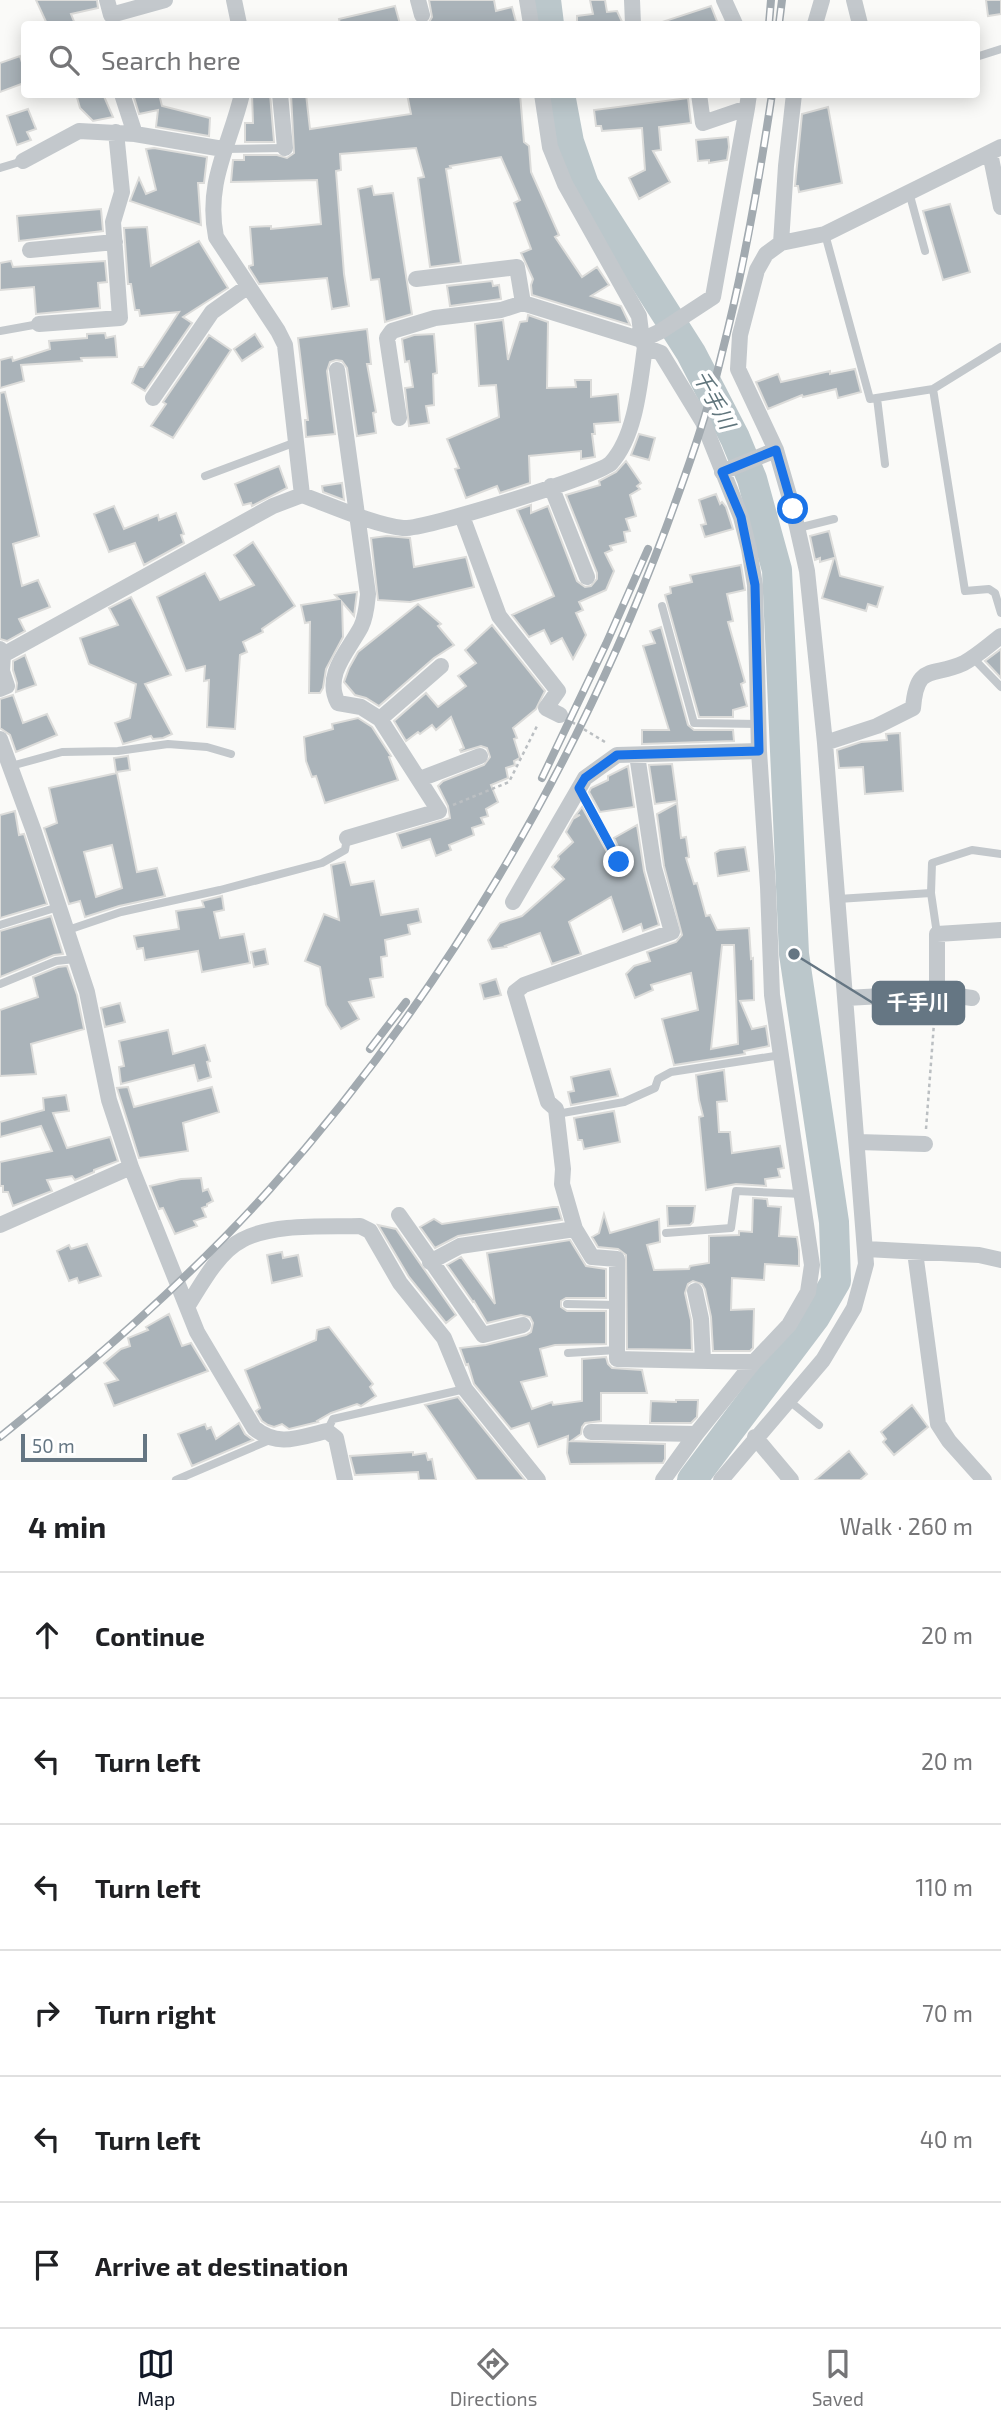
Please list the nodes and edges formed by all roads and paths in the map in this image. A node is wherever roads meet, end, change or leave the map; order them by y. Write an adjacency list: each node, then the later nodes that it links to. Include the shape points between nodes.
1 (107, 0): 2 (street, via 111,15)
2 (165, 0)
3 (234, 0): 9 (street)
4 (527, 0): 10 (street)
5 (632, 0): 11 (street)
6 (724, 0): 12 (street)
7 (822, 0): 13 (street)
8 (854, 0): 14 (street)
9 (238, 21)
10 (530, 21)
11 (633, 21)
12 (734, 21)
13 (816, 21)
14 (859, 21)
15 (1001, 49): 16 (lane)
16 (980, 56)
17 (123, 98): 25 (street)
18 (241, 98): 27 (street)
19 (280, 98): 26 (street)
20 (543, 98): 43 (street, via 550,147 565,184 639,316)
21 (700, 98): 23 (street, via 703,123)
22 (794, 98): 35 (street)
23 (748, 101): 43 (street, via 713,297)
24 (116, 132): 25 (street); 29 (street, via 79,131); 34 (street, via 122,192 113,222)
25 (135, 134): 27 (street)
26 (285, 148): 27 (lane)
27 (223, 149): 39 (street, via 212,218 216,237)
28 (995, 150): 31 (street); 32 (street)
29 (23, 161): 30 (lane)
30 (0, 168)
31 (909, 192): 33 (street); 37 (lane)
32 (1001, 207)
33 (825, 234): 35 (street); 48 (lane, via 870,399)
34 (115, 242): 36 (street); 41 (street, via 120,317)
35 (782, 243): 51 (street, via 765,254 757,270 740,335 738,369)
36 (30, 250)
37 (925, 251)
38 (415, 279): 40 (street, via 517,267)
39 (247, 287): 47 (street, via 212,312); 50 (street, via 285,345)
40 (523, 303): 43 (street); 49 (street, via 435,318 392,331 387,338)
41 (39, 324): 42 (lane)
42 (0, 331)
43 (644, 343): 53 (street, via 662,353 703,422); 55 (street, via 630,431 610,464)
44 (1001, 347): 46 (lane)
45 (337, 370): 57 (street)
46 (933, 389): 48 (lane); 63 (lane, via 965,591 989,589 995,593)
47 (153, 398)
48 (877, 398): 52 (lane)
49 (399, 418)
50 (296, 442): 54 (lane); 56 (street)
51 (771, 452): 53 (street); 60 (street)
52 (885, 464)
53 (725, 471): 72 (street, via 741,517 755,585)
54 (205, 477)
55 (551, 486): 58 (street); 61 (street)
56 (302, 495): 57 (street); 65 (street, via 273,506)
57 (358, 515): 58 (street, via 404,528); 71 (street, via 367,607 363,625 338,662 333,693 338,703 361,707)
58 (462, 516): 70 (street, via 499,616 558,691)
59 (834, 519): 60 (lane)
60 (798, 528): 74 (street, via 807,571)
61 (587, 577)
62 (662, 606): 72 (lane, via 694,723)
63 (1001, 613)
64 (1001, 636): 66 (street)
65 (1, 652): 69 (street, via 7,686)
66 (972, 657): 68 (lane); 74 (street, via 923,675 915,687 913,708)
67 (441, 666): 71 (street)
68 (1001, 687)
69 (0, 689)
70 (553, 712): 77 (path, via 603,739); 83 (path, via 509,782)
71 (380, 719): 81 (street)
72 (758, 724): 75 (street)
73 (0, 739): 80 (street)
74 (825, 743): 88 (street)
75 (759, 751): 78 (street); 100 (street, via 772,995)
76 (231, 754): 80 (lane, via 168,744 62,752)
77 (617, 755): 78 (street); 82 (street, via 585,778)
78 (637, 755): 101 (street, via 654,868 672,932 515,992 548,1102)
79 (480, 757): 81 (street)
80 (11, 766): 90 (street)
81 (420, 779): 83 (street)
82 (579, 788): 86 (lane); 89 (street)
83 (439, 811): 84 (street)
84 (346, 838): 93 (lane, via 345,850 322,863 121,912)
85 (1001, 854): 87 (lane, via 972,850 932,863)
86 (619, 862)
87 (932, 893): 88 (lane); 94 (lane)
88 (838, 900): 98 (street)
89 (513, 902)
90 (58, 907): 91 (lane); 93 (street)
91 (0, 925)
92 (1001, 930): 94 (street)
93 (65, 931): 95 (street)
94 (937, 934): 97 (street)
95 (75, 959): 96 (lane, via 56,961); 104 (street, via 87,992 109,1100)
96 (0, 984)
97 (937, 993): 98 (street); 99 (street); 103 (path)
98 (846, 998): 102 (street)
99 (972, 998)
100 (781, 1055): 101 (lane, via 671,1072 658,1079 655,1088 624,1102); 105 (street)
101 (557, 1114): 108 (street, via 562,1184)
102 (858, 1142): 103 (street); 110 (street)
103 (925, 1144)
104 (131, 1167): 107 (street); 117 (street)
105 (803, 1194): 109 (lane, via 736,1191 731,1228); 122 (street, via 812,1265 808,1292 789,1325)
106 (399, 1215): 113 (street)
107 (0, 1225)
108 (575, 1229): 113 (street, via 460,1246); 116 (street, via 592,1257 617,1259)
109 (666, 1233)
110 (866, 1249): 111 (street); 124 (street, via 854,1308 823,1360)
111 (915, 1252): 112 (street); 137 (street, via 938,1424)
112 (1001, 1260)
113 (430, 1262): 118 (street, via 484,1335)
114 (695, 1291): 121 (street)
115 (567, 1304): 116 (lane)
116 (617, 1305): 119 (street)
117 (187, 1307): 123 (street, via 209,1271 239,1241 253,1234 284,1228 360,1226 370,1231 400,1283 444,1338); 130 (street, via 254,1429)
118 (523, 1325)
119 (617, 1350): 120 (lane); 121 (street, via 617,1359)
120 (568, 1353)
121 (703, 1360): 122 (street)
122 (754, 1362): 128 (street)
123 (465, 1389): 126 (lane, via 333,1419); 133 (street)
124 (788, 1400): 125 (lane); 129 (street)
125 (819, 1425)
126 (327, 1431): 130 (street); 132 (street, via 336,1438)
127 (591, 1432): 128 (street)
128 (696, 1434): 134 (street)
129 (755, 1437): 135 (street); 136 (street)
130 (272, 1439): 131 (lane)
131 (176, 1480)
132 (345, 1480)
133 (538, 1480)
134 (663, 1480)
135 (721, 1480)
136 (791, 1480)
137 (984, 1480)

